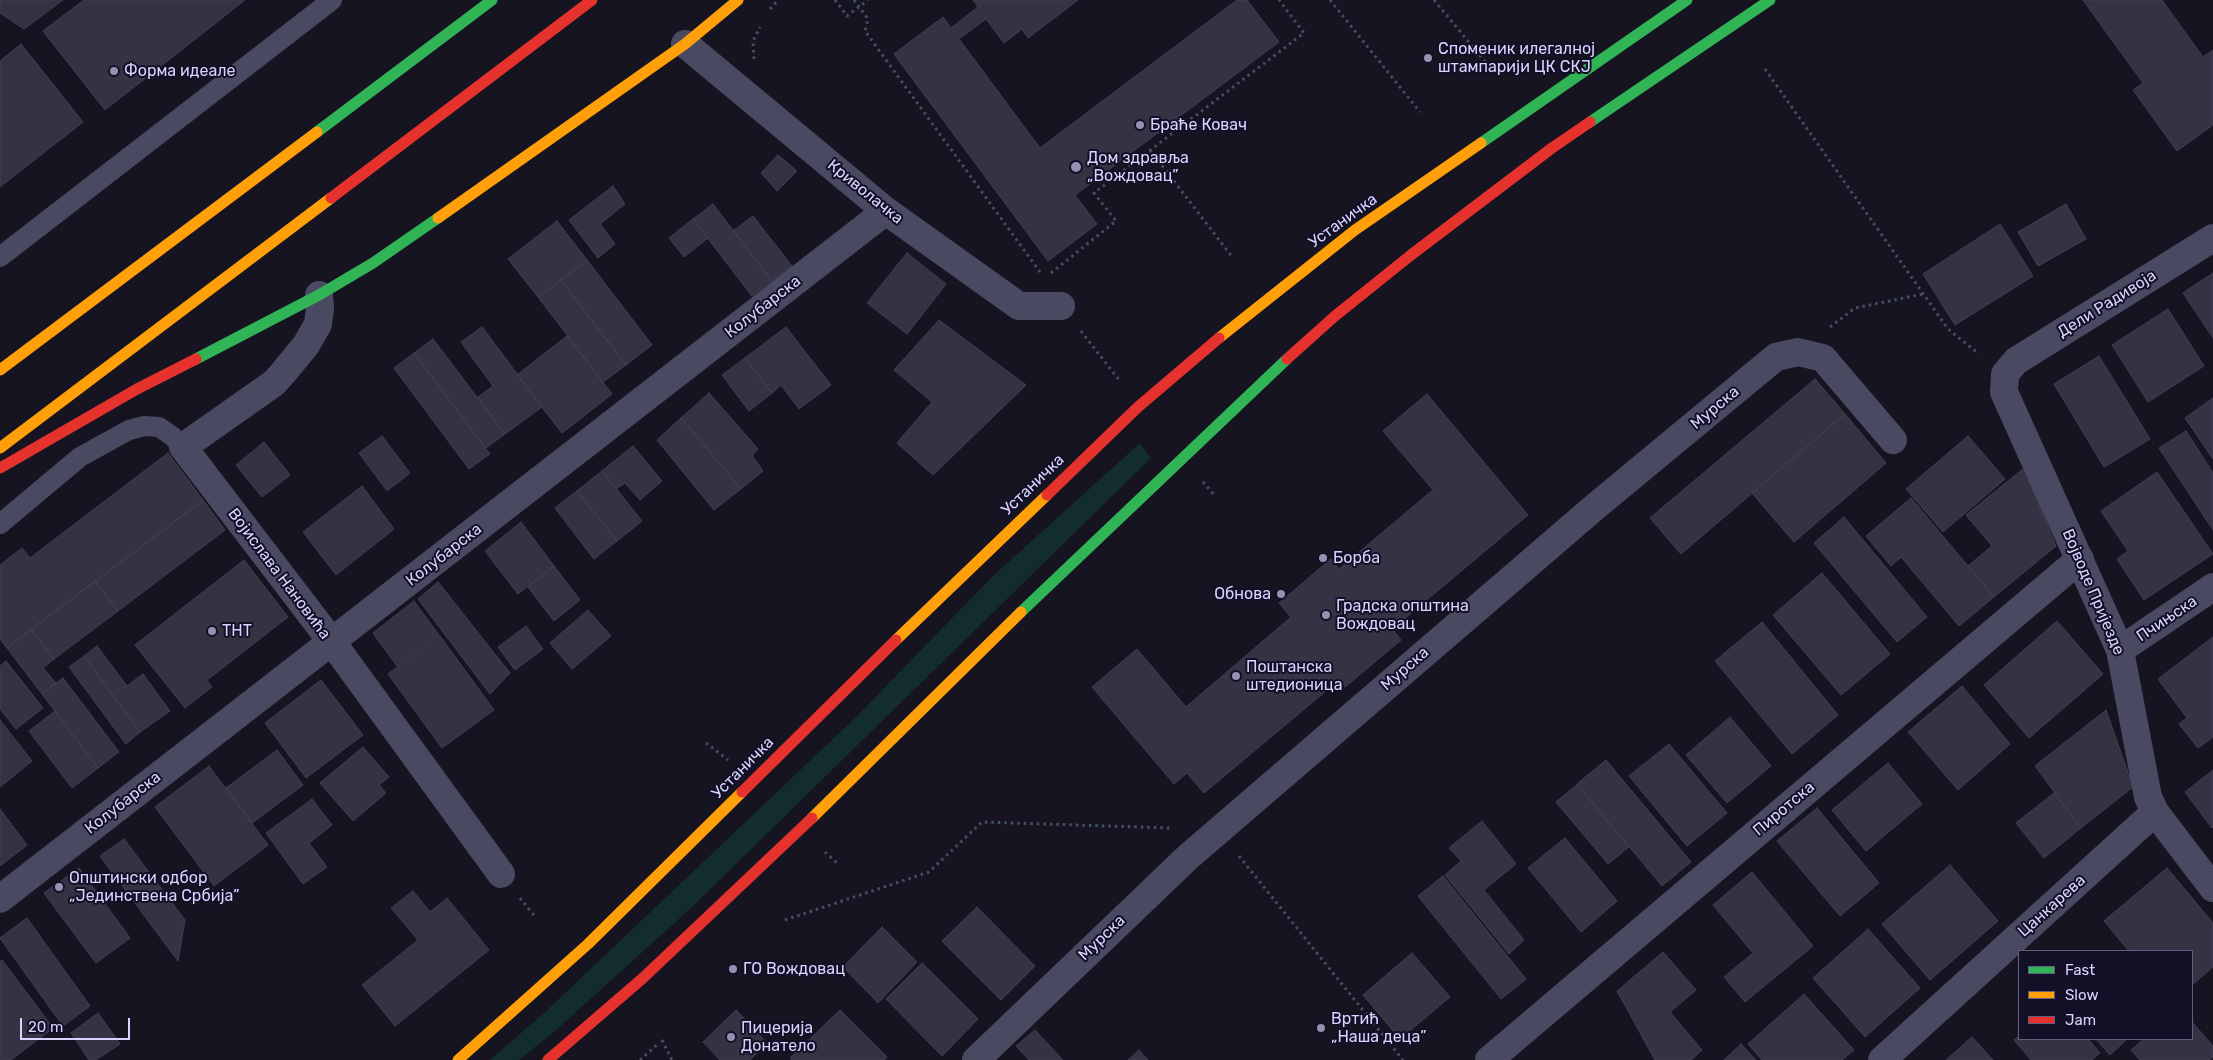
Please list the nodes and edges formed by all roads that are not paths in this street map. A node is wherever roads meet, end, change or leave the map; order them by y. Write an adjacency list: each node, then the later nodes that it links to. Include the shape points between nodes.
1 (332, 0): 10 (lane)
2 (492, 0): 13 (main road)
3 (592, 0): 17 (main road)
4 (738, 0): 7 (main road)
5 (1687, 0): 28 (main road, Устаничка, via 1356,230 1244,316 1138,407 588,944)
6 (1770, 0): 29 (main road, via 1552,148 1335,316 981,650 801,829 679,944)
7 (685, 44): 8 (street, Криволачка); 11 (main road, via 373,263)
8 (886, 211): 12 (street, Криволачка, via 1018,306); 22 (street, Колубарска)
9 (2213, 238): 14 (street, Дели Радивоја, via 2031,350)
10 (0, 257)
11 (319, 295): 16 (street, via 318,324 306,345 274,383); 18 (main road, via 137,389)
12 (1061, 306)
13 (0, 370)
14 (2005, 374): 20 (street, Војводе Пријезде, via 2004,392)
15 (1893, 440): 30 (street, Мурска, via 1823,358 1798,352 1776,358 1588,513 1218,830)
16 (183, 447): 19 (lane, via 158,427 129,430 80,457); 22 (street, Војислава Нановића)
17 (0, 448)
18 (0, 468)
19 (0, 524)
20 (2080, 559): 23 (street, Војводе Пријезде); 31 (street, Пиротска)
21 (2213, 587): 23 (street, Пчињска)
22 (332, 642): 25 (street, Војислава Нановића); 27 (street, Колубарска)
23 (2120, 650): 24 (street, Војводе Пријезде, via 2144,782)
24 (2155, 812): 26 (street, Војводе Пријезде); 32 (street, Цанкарева)
25 (501, 874)
26 (2213, 888)
27 (0, 898)
28 (458, 1060)
29 (548, 1060)
30 (976, 1060)
31 (1489, 1060)
32 (1882, 1060)

